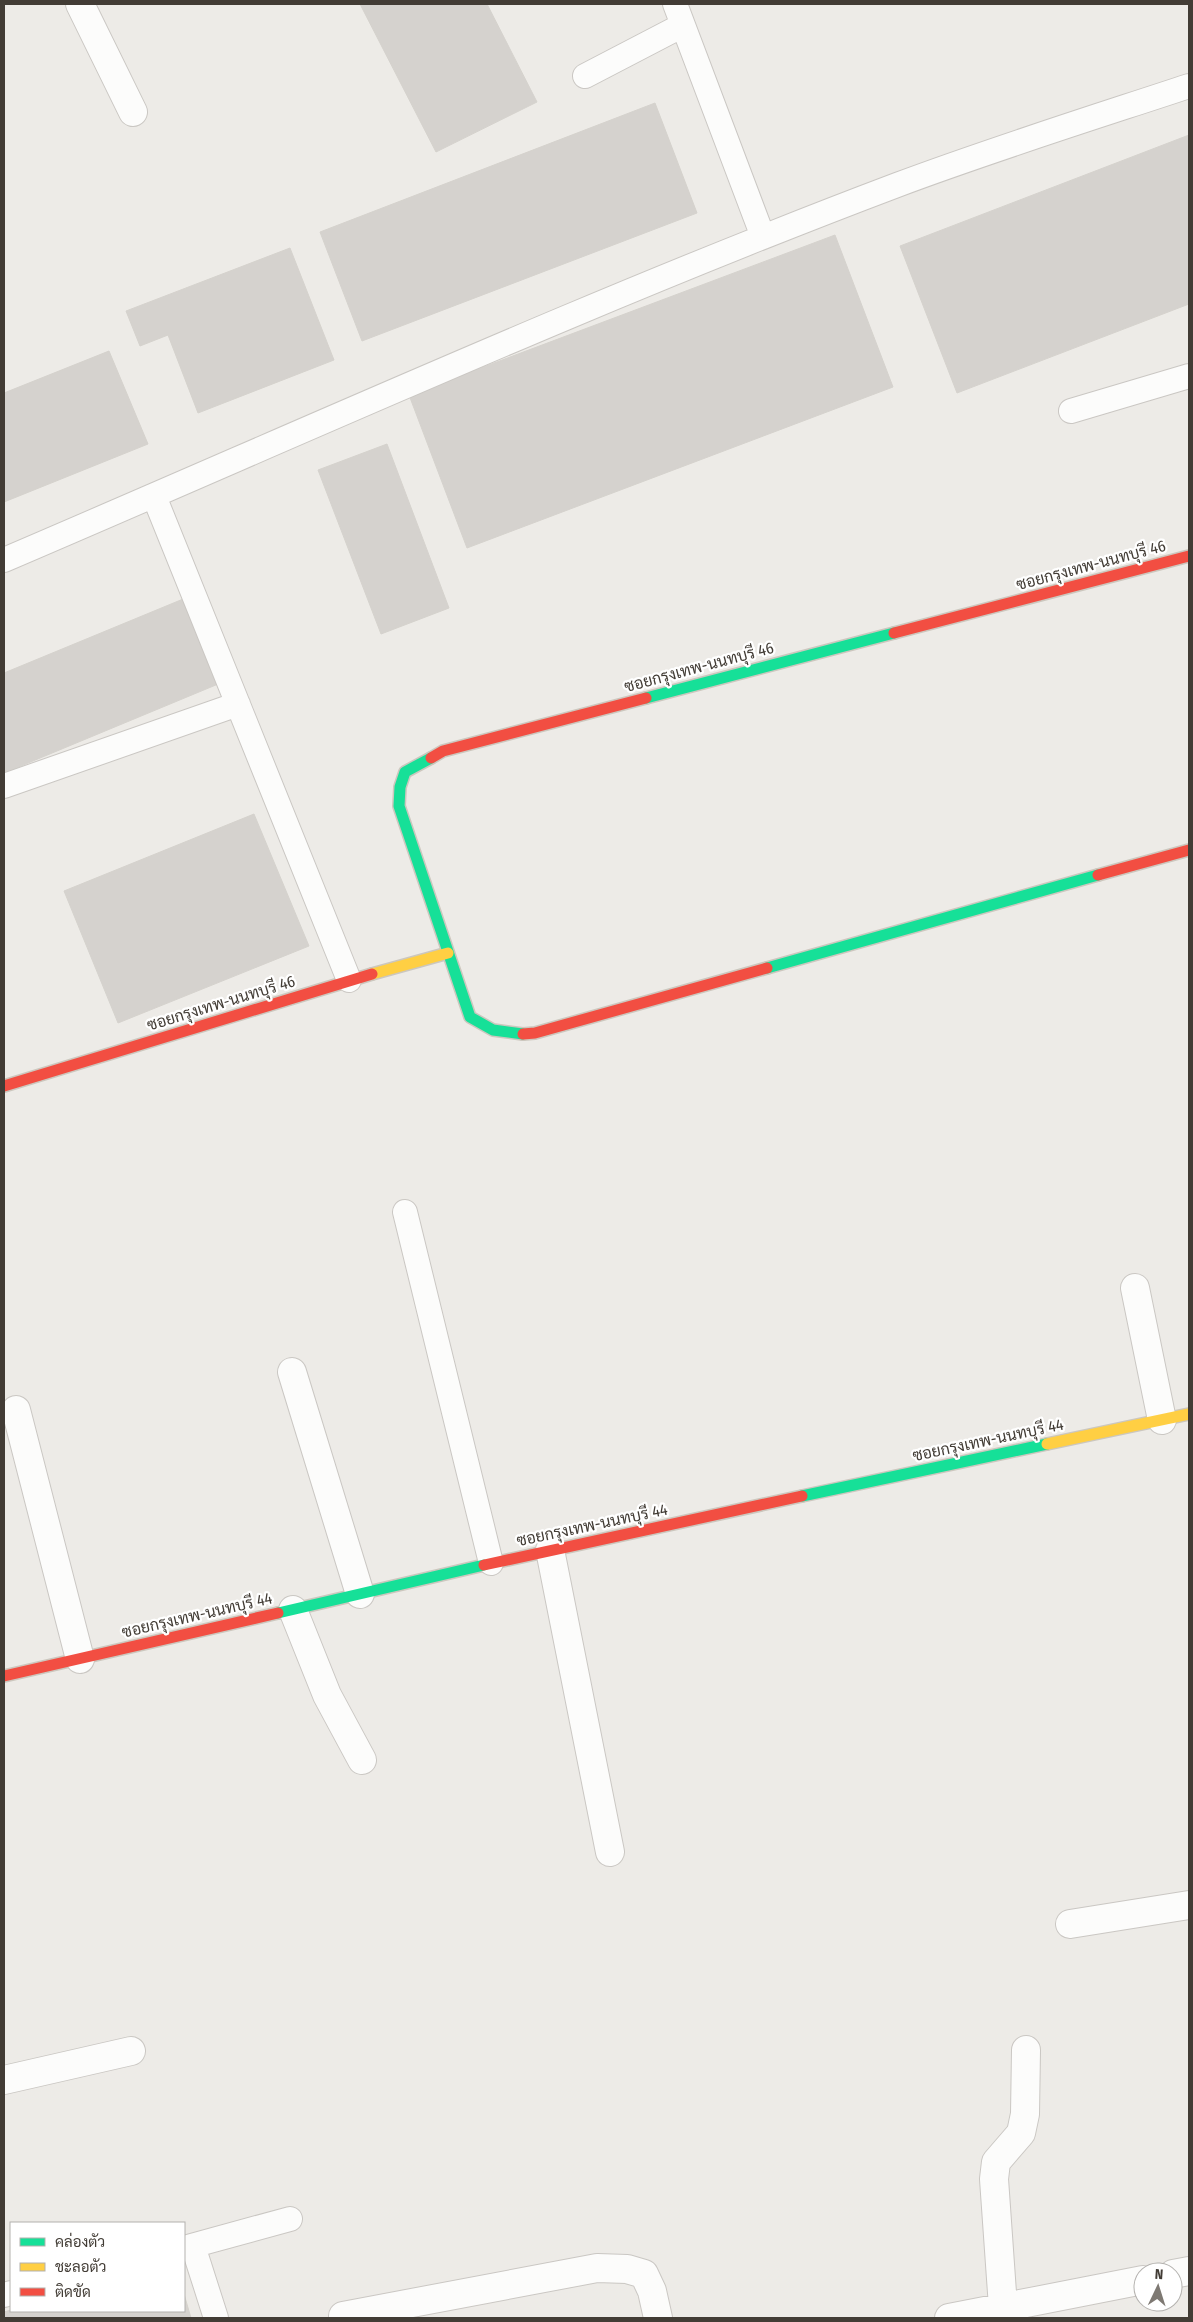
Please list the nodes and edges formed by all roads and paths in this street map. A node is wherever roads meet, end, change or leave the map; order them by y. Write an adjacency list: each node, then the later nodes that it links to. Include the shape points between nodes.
1 (80, 4): 5 (street)
2 (679, 14): 3 (lane); 6 (lane)
3 (585, 76)
4 (1189, 86): 6 (lane, via 901,184)
5 (133, 112)
6 (763, 237): 9 (lane, via 537,329)
7 (1189, 376): 8 (lane)
8 (1071, 411)
9 (154, 496): 11 (lane); 12 (lane)
10 (1189, 556): 15 (street, ซอยกรุงเทพ-นนทบุรี 46, via 443,751 406,772 400,787 399,806)
11 (4, 560)
12 (238, 704): 13 (lane); 16 (lane)
13 (4, 786)
14 (1189, 850): 15 (street, ซอยกรุงเทพ-นนทบุรี 46, via 535,1033 508,1035 487,1029 470,1017)
15 (448, 953): 16 (street, ซอยกรุงเทพ-นนทบุรี 46)
16 (349, 980): 17 (street, ซอยกรุงเทพ-นนทบุรี 46)
17 (4, 1086)
18 (405, 1212): 25 (lane)
19 (1135, 1288): 23 (street)
20 (292, 1372): 26 (street)
21 (16, 1410): 28 (street)
22 (1189, 1414): 23 (street, ซอยกรุงเทพ-นนทบุรี 44)
23 (1162, 1420): 24 (street, ซอยกรุงเทพ-นนทบุรี 44)
24 (550, 1550): 25 (street, ซอยกรุงเทพ-นนทบุรี 44); 31 (street)
25 (491, 1564): 26 (street, ซอยกรุงเทพ-นนทบุรี 44)
26 (360, 1594): 27 (street, ซอยกรุงเทพ-นนทบุรี 44)
27 (293, 1610): 28 (street, ซอยกรุงเทพ-นนทบุรี 44); 30 (street, via 327,1695)
28 (80, 1659): 29 (street, ซอยกรุงเทพ-นนทบุรี 44)
29 (4, 1676)
30 (362, 1760)
31 (610, 1852)
32 (1189, 1905): 33 (street)
33 (1070, 1924)
34 (1026, 2050): 40 (street, via 1025,2114 1021,2132 996,2162 994,2179)
35 (131, 2051): 36 (street)
36 (4, 2080)
37 (290, 2219): 38 (lane)
38 (188, 2247): 42 (lane)
39 (1133, 2282): 40 (street)
40 (1003, 2307): 44 (street)
41 (343, 2316): 43 (street, via 596,2268 627,2269 644,2274)
42 (216, 2318)
43 (658, 2318)
44 (949, 2318)

